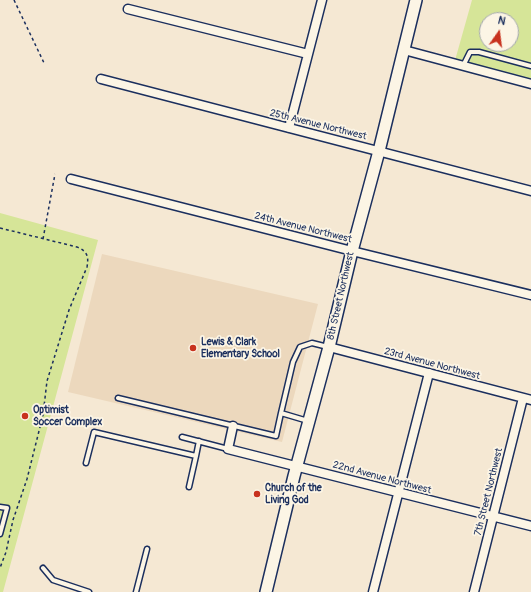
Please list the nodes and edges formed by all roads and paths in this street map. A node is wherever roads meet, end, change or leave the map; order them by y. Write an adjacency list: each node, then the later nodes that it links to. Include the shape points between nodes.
1 (14, 0): 7 (path)
2 (322, 0): 6 (street)
3 (416, 0): 5 (street, 8th Street Northwest)
4 (128, 9): 6 (street)
5 (404, 50): 8 (street); 13 (street, 8th Street Northwest)
6 (308, 54): 12 (street)
7 (45, 65)
8 (463, 66): 9 (lane, via 473,51); 11 (street)
9 (531, 66)
10 (101, 79): 12 (street, 25th Avenue Northwest)
11 (531, 84)
12 (289, 128): 13 (street, 25th Avenue Northwest)
13 (379, 151): 16 (street, 25th Avenue Northwest); 19 (street, 8th Street Northwest)
14 (55, 174): 18 (path)
15 (71, 179): 19 (street, 24th Avenue Northwest)
16 (531, 192)
17 (0, 228): 18 (path)
18 (42, 239): 41 (path, via 83,249 89,259 88,267 69,310 47,381 43,415 27,479)
19 (352, 251): 20 (street, 24th Avenue Northwest); 21 (street, 8th Street Northwest)
20 (531, 295)
21 (329, 347): 22 (street, 23rd Avenue Northwest); 25 (lane, via 312,343 300,347 293,362); 26 (street, 8th Street Northwest)
22 (429, 373): 24 (street, 23rd Avenue Northwest); 35 (street)
23 (118, 398): 27 (lane)
24 (527, 399): 37 (street, 7th Street Northwest)
25 (281, 414): 26 (lane); 27 (lane, via 276,436)
26 (309, 421): 33 (street, 8th Street Northwest)
27 (233, 426): 30 (street)
28 (182, 436): 29 (lane)
29 (199, 441): 30 (lane); 31 (lane)
30 (228, 449): 33 (street, 22nd Avenue Northwest)
31 (196, 456): 32 (lane, via 94,432); 34 (lane)
32 (86, 463)
33 (297, 466): 35 (street, 22nd Avenue Northwest); 45 (street, 8th Street Northwest)
34 (189, 487)
35 (398, 493): 37 (street, 22nd Avenue Northwest); 46 (street)
36 (0, 507): 39 (lane, via 6,508)
37 (493, 516): 38 (street, 22nd Avenue Northwest); 47 (street, 7th Street Northwest)
38 (531, 526)
39 (0, 534)
40 (148, 549): 44 (lane)
41 (0, 568)
42 (43, 568): 43 (lane, via 53,580)
43 (88, 592)
44 (136, 592)
45 (266, 592)
46 (373, 592)
47 (474, 592)

